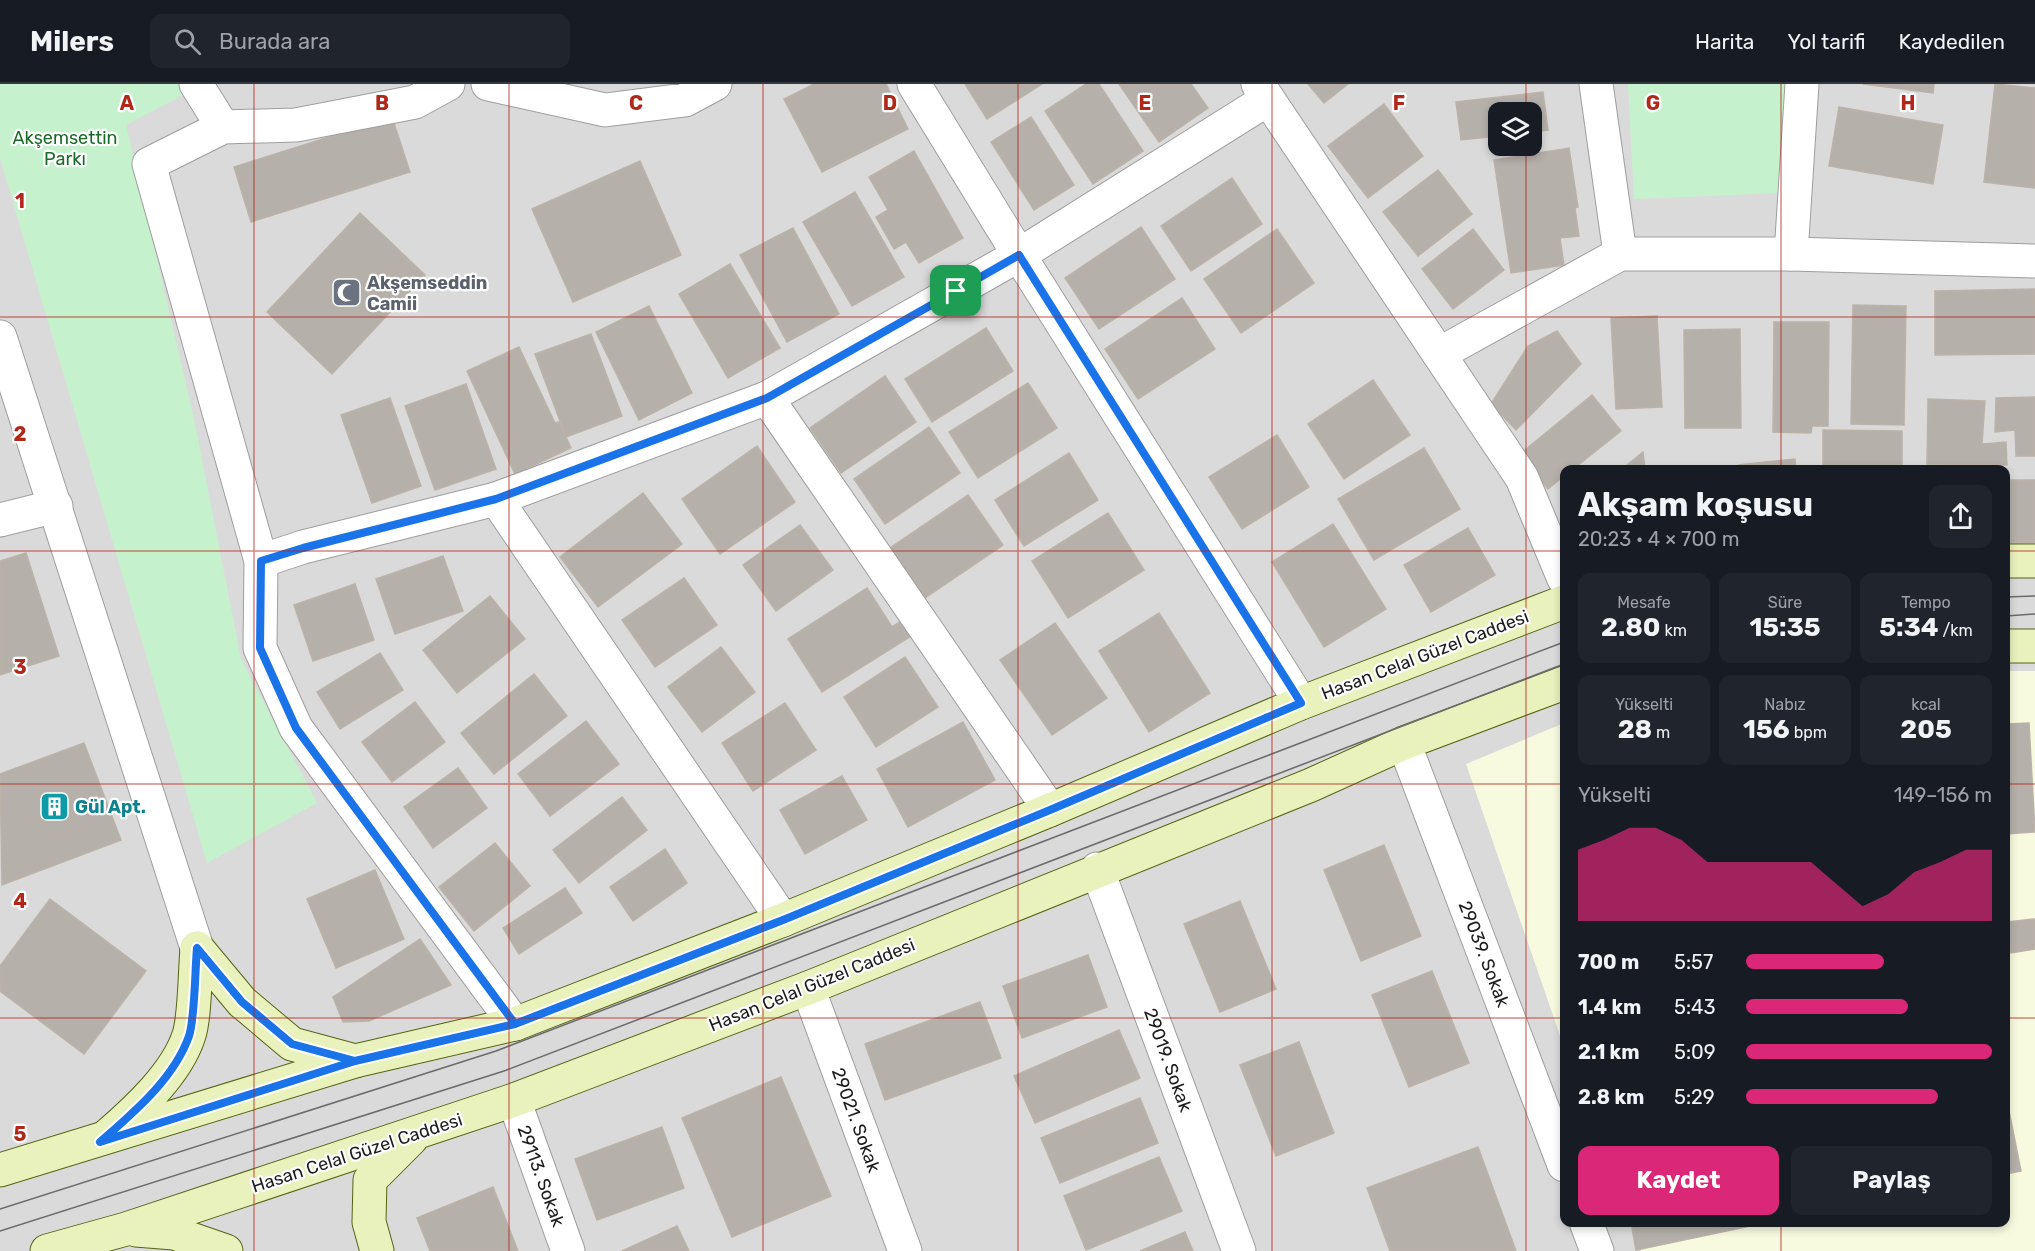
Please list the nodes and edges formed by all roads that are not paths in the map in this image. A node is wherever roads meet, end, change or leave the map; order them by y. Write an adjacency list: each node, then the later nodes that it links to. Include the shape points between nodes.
1 (196, 84): 11 (street)
2 (448, 84): 11 (street, via 415,102 296,125)
3 (488, 84): 8 (street)
4 (715, 84): 10 (street)
5 (914, 84): 14 (street)
6 (1596, 84): 12 (street)
7 (1802, 84): 13 (street)
8 (550, 91): 10 (street, via 605,110)
9 (1263, 91): 14 (street); 17 (street)
10 (684, 92)
11 (223, 127): 22 (street, via 149,164)
12 (1620, 254): 13 (street); 17 (street)
13 (1791, 254): 15 (street)
14 (1019, 255): 18 (street); 30 (street)
15 (2035, 261)
16 (0, 337): 20 (street)
17 (1439, 354): 25 (street, via 1522,478)
18 (767, 398): 19 (street); 32 (street)
19 (496, 499): 22 (street); 34 (street)
20 (56, 506): 21 (street); 35 (street)
21 (0, 520)
22 (261, 561): 37 (street, via 260,648 296,728)
23 (2010, 561): 24 (main road)
24 (2035, 561)
25 (1560, 569)
26 (1560, 604): 30 (main road, Hasan Celal Güzel Caddesi)
27 (2010, 646): 28 (main road)
28 (2035, 646)
29 (1560, 684): 31 (main road, Hasan Celal Güzel Caddesi)
30 (1301, 703): 32 (main road, Hasan Celal Güzel Caddesi)
31 (1404, 743): 33 (main road, Hasan Celal Güzel Caddesi, via 1311,785); 42 (street, 29039. Sokak)
32 (1050, 810): 34 (main road, Hasan Celal Güzel Caddesi)
33 (1097, 869): 36 (main road, Hasan Celal Güzel Caddesi); 51 (street, 29019. Sokak)
34 (783, 920): 37 (main road, Hasan Celal Güzel Caddesi)
35 (197, 948): 38 (main road, via 242,1002 292,1044); 41 (main road, via 189,1035 169,1071 138,1109)
36 (808, 988): 39 (main road, Hasan Celal Güzel Caddesi); 50 (street, 29021. Sokak)
37 (515, 1024): 38 (main road, Hasan Celal Güzel Caddesi)
38 (355, 1061): 41 (main road, Hasan Celal Güzel Caddesi)
39 (514, 1100): 40 (main road, Hasan Celal Güzel Caddesi); 49 (street, 29113. Sokak)
40 (416, 1135): 45 (main road, Hasan Celal Güzel Caddesi); 48 (main road, via 370,1180 369,1222)
41 (100, 1142): 43 (main road, Hasan Celal Güzel Caddesi)
42 (1560, 1155)
43 (0, 1170)
44 (1588, 1227): 52 (street)
45 (126, 1229): 46 (main road, Hasan Celal Güzel Caddesi); 47 (main road, via 174,1233)
46 (47, 1251)
47 (226, 1251)
48 (377, 1251)
49 (568, 1251)
50 (905, 1251)
51 (1239, 1251)
52 (1597, 1251)

